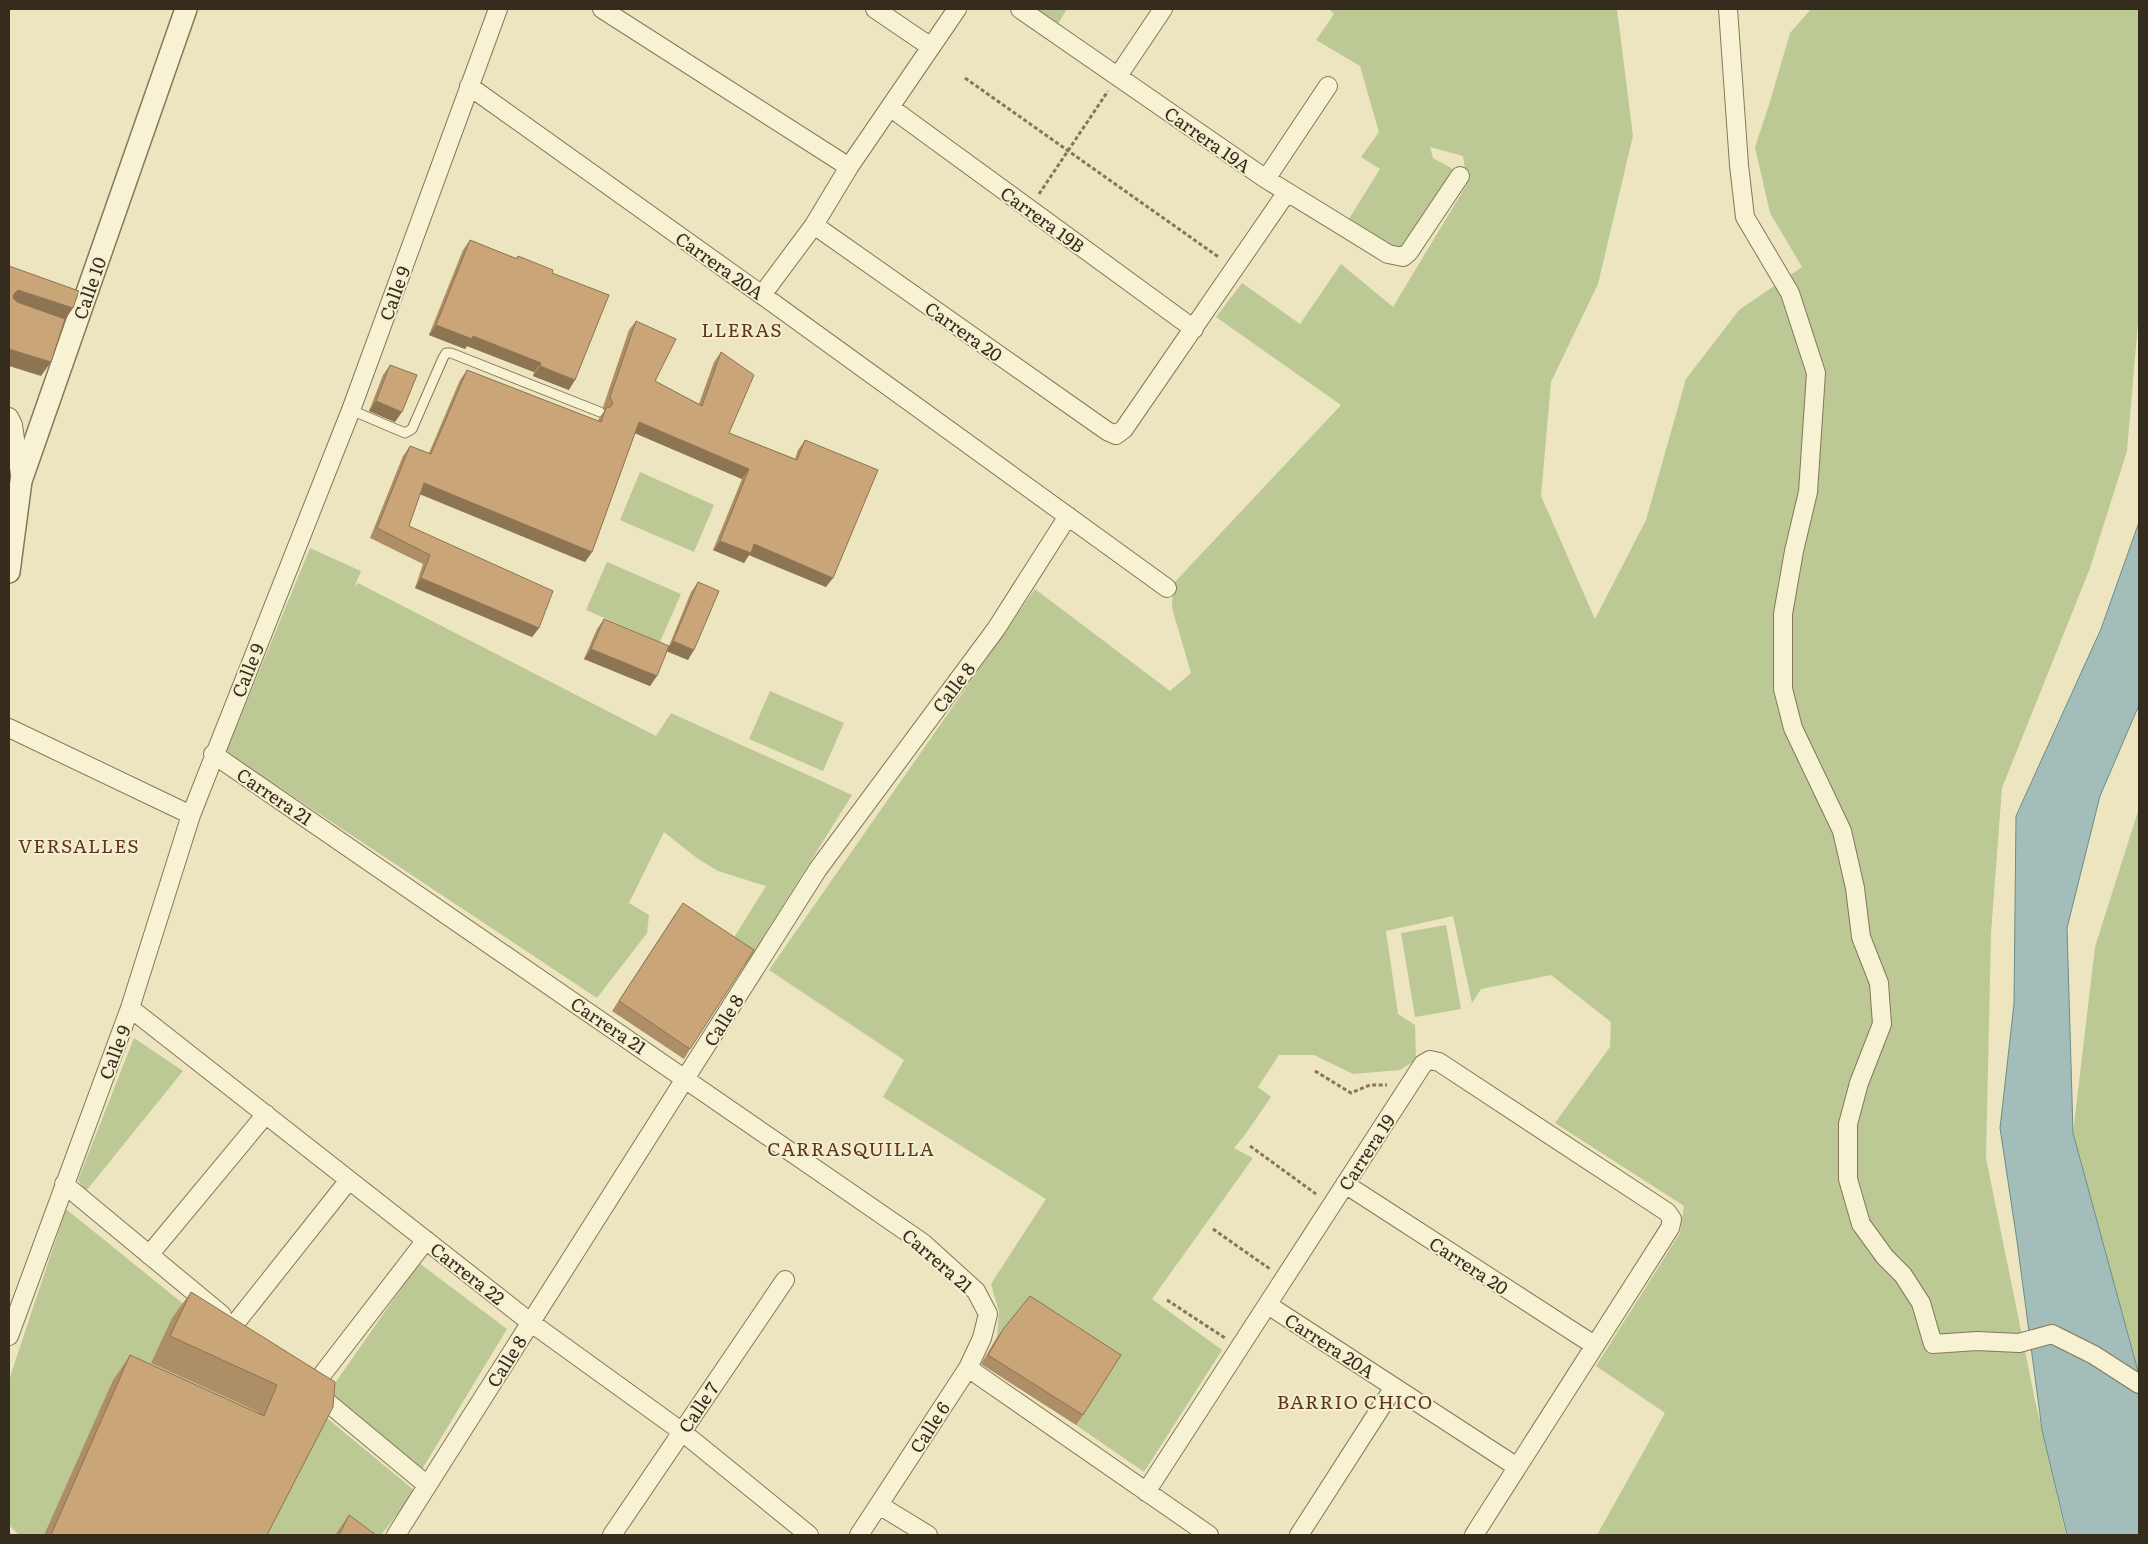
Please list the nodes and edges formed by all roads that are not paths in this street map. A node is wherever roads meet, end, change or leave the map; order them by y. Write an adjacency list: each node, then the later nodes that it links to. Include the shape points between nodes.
1 (186, 9): 24 (street, Calle 10, via 69,332)
2 (498, 9): 11 (street, Calle 9)
3 (602, 9): 14 (street)
4 (875, 9): 9 (street)
5 (957, 9): 9 (street)
6 (1020, 9): 10 (street, Carrera 19A)
7 (1163, 9): 10 (street)
8 (1728, 9): 49 (street, via 1745,217 1790,293 1816,373 1808,492 1783,614 1783,689 1793,728 1842,831 1861,937 1879,983 1882,1024 1859,1083 1848,1124 1848,1179 1861,1224 1903,1275 1921,1303 1933,1344 2018,1343 2052,1334 2094,1355)
9 (931, 47): 13 (street)
10 (1118, 76): 16 (street, Carrera 19A)
11 (469, 86): 19 (street, Carrera 20A); 21 (street, Calle 9)
12 (1328, 86): 16 (street)
13 (891, 108): 14 (street); 20 (street, Carrera 19B)
14 (849, 167): 18 (street)
15 (1460, 176): 17 (street, Carrera 19A, via 1403,257 1388,254)
16 (1266, 179): 17 (street, Carrera 19A)
17 (1287, 192): 20 (street)
18 (814, 225): 19 (street); 20 (street, Carrera 20, via 1116,435 1124,429)
19 (762, 295): 25 (street, Carrera 20A)
20 (1194, 329)
21 (351, 410): 22 (lane, via 405,433 412,429 443,358 446,353 451,353); 29 (street, Calle 9)
22 (600, 412)
23 (9, 417): 24 (street)
24 (21, 481): 26 (street, Calle 10)
25 (1068, 516): 27 (street, Carrera 20A); 32 (street, Calle 8, via 996,629 818,869)
26 (9, 572)
27 (1167, 588)
28 (9, 728): 30 (street)
29 (213, 754): 30 (street, Calle 9); 32 (street, Carrera 21)
30 (191, 815): 31 (street, Calle 9)
31 (130, 1008): 33 (street, Carrera 22); 35 (street, Calle 9)
32 (687, 1078): 41 (street, Carrera 21, via 923,1243 976,1290); 42 (street, Calle 8)
33 (266, 1114): 34 (street, Carrera 22); 38 (street)
34 (349, 1180): 37 (street, Carrera 22); 43 (street)
35 (64, 1184): 38 (street); 44 (street, Calle 9)
36 (1345, 1184): 40 (street, Carrera 19); 46 (street, Carrera 20); 46 (street, Carrera 19, via 1423,1064 1430,1060 1439,1062 1667,1212 1672,1219 1670,1228)
37 (426, 1240): 42 (street, Carrera 22); 51 (street)
38 (150, 1255): 43 (street)
39 (785, 1280): 52 (street, Calle 7)
40 (1268, 1304): 50 (street, Carrera 20A); 55 (street, Carrera 19)
41 (988, 1314): 47 (street, Calle 6, via 982,1338)
42 (530, 1322): 52 (street, Carrera 22); 54 (street, Calle 8)
43 (234, 1325): 45 (street)
44 (9, 1336)
45 (250, 1338)
46 (1594, 1345): 53 (street)
47 (968, 1368): 55 (street); 56 (street, Calle 6)
48 (296, 1376): 51 (street)
49 (2139, 1384)
50 (1394, 1387): 53 (street, Carrera 20A); 63 (street)
51 (311, 1389): 54 (street)
52 (681, 1431): 58 (street, Calle 7); 59 (street, Carrera 22)
53 (1517, 1468): 64 (street)
54 (427, 1485): 57 (street, Calle 8)
55 (1146, 1492): 62 (street)
56 (879, 1505): 60 (street, Calle 6); 61 (street)
57 (396, 1535)
58 (612, 1535)
59 (808, 1535)
60 (859, 1535)
61 (928, 1535)
62 (1209, 1535)
63 (1299, 1535)
64 (1474, 1535)

